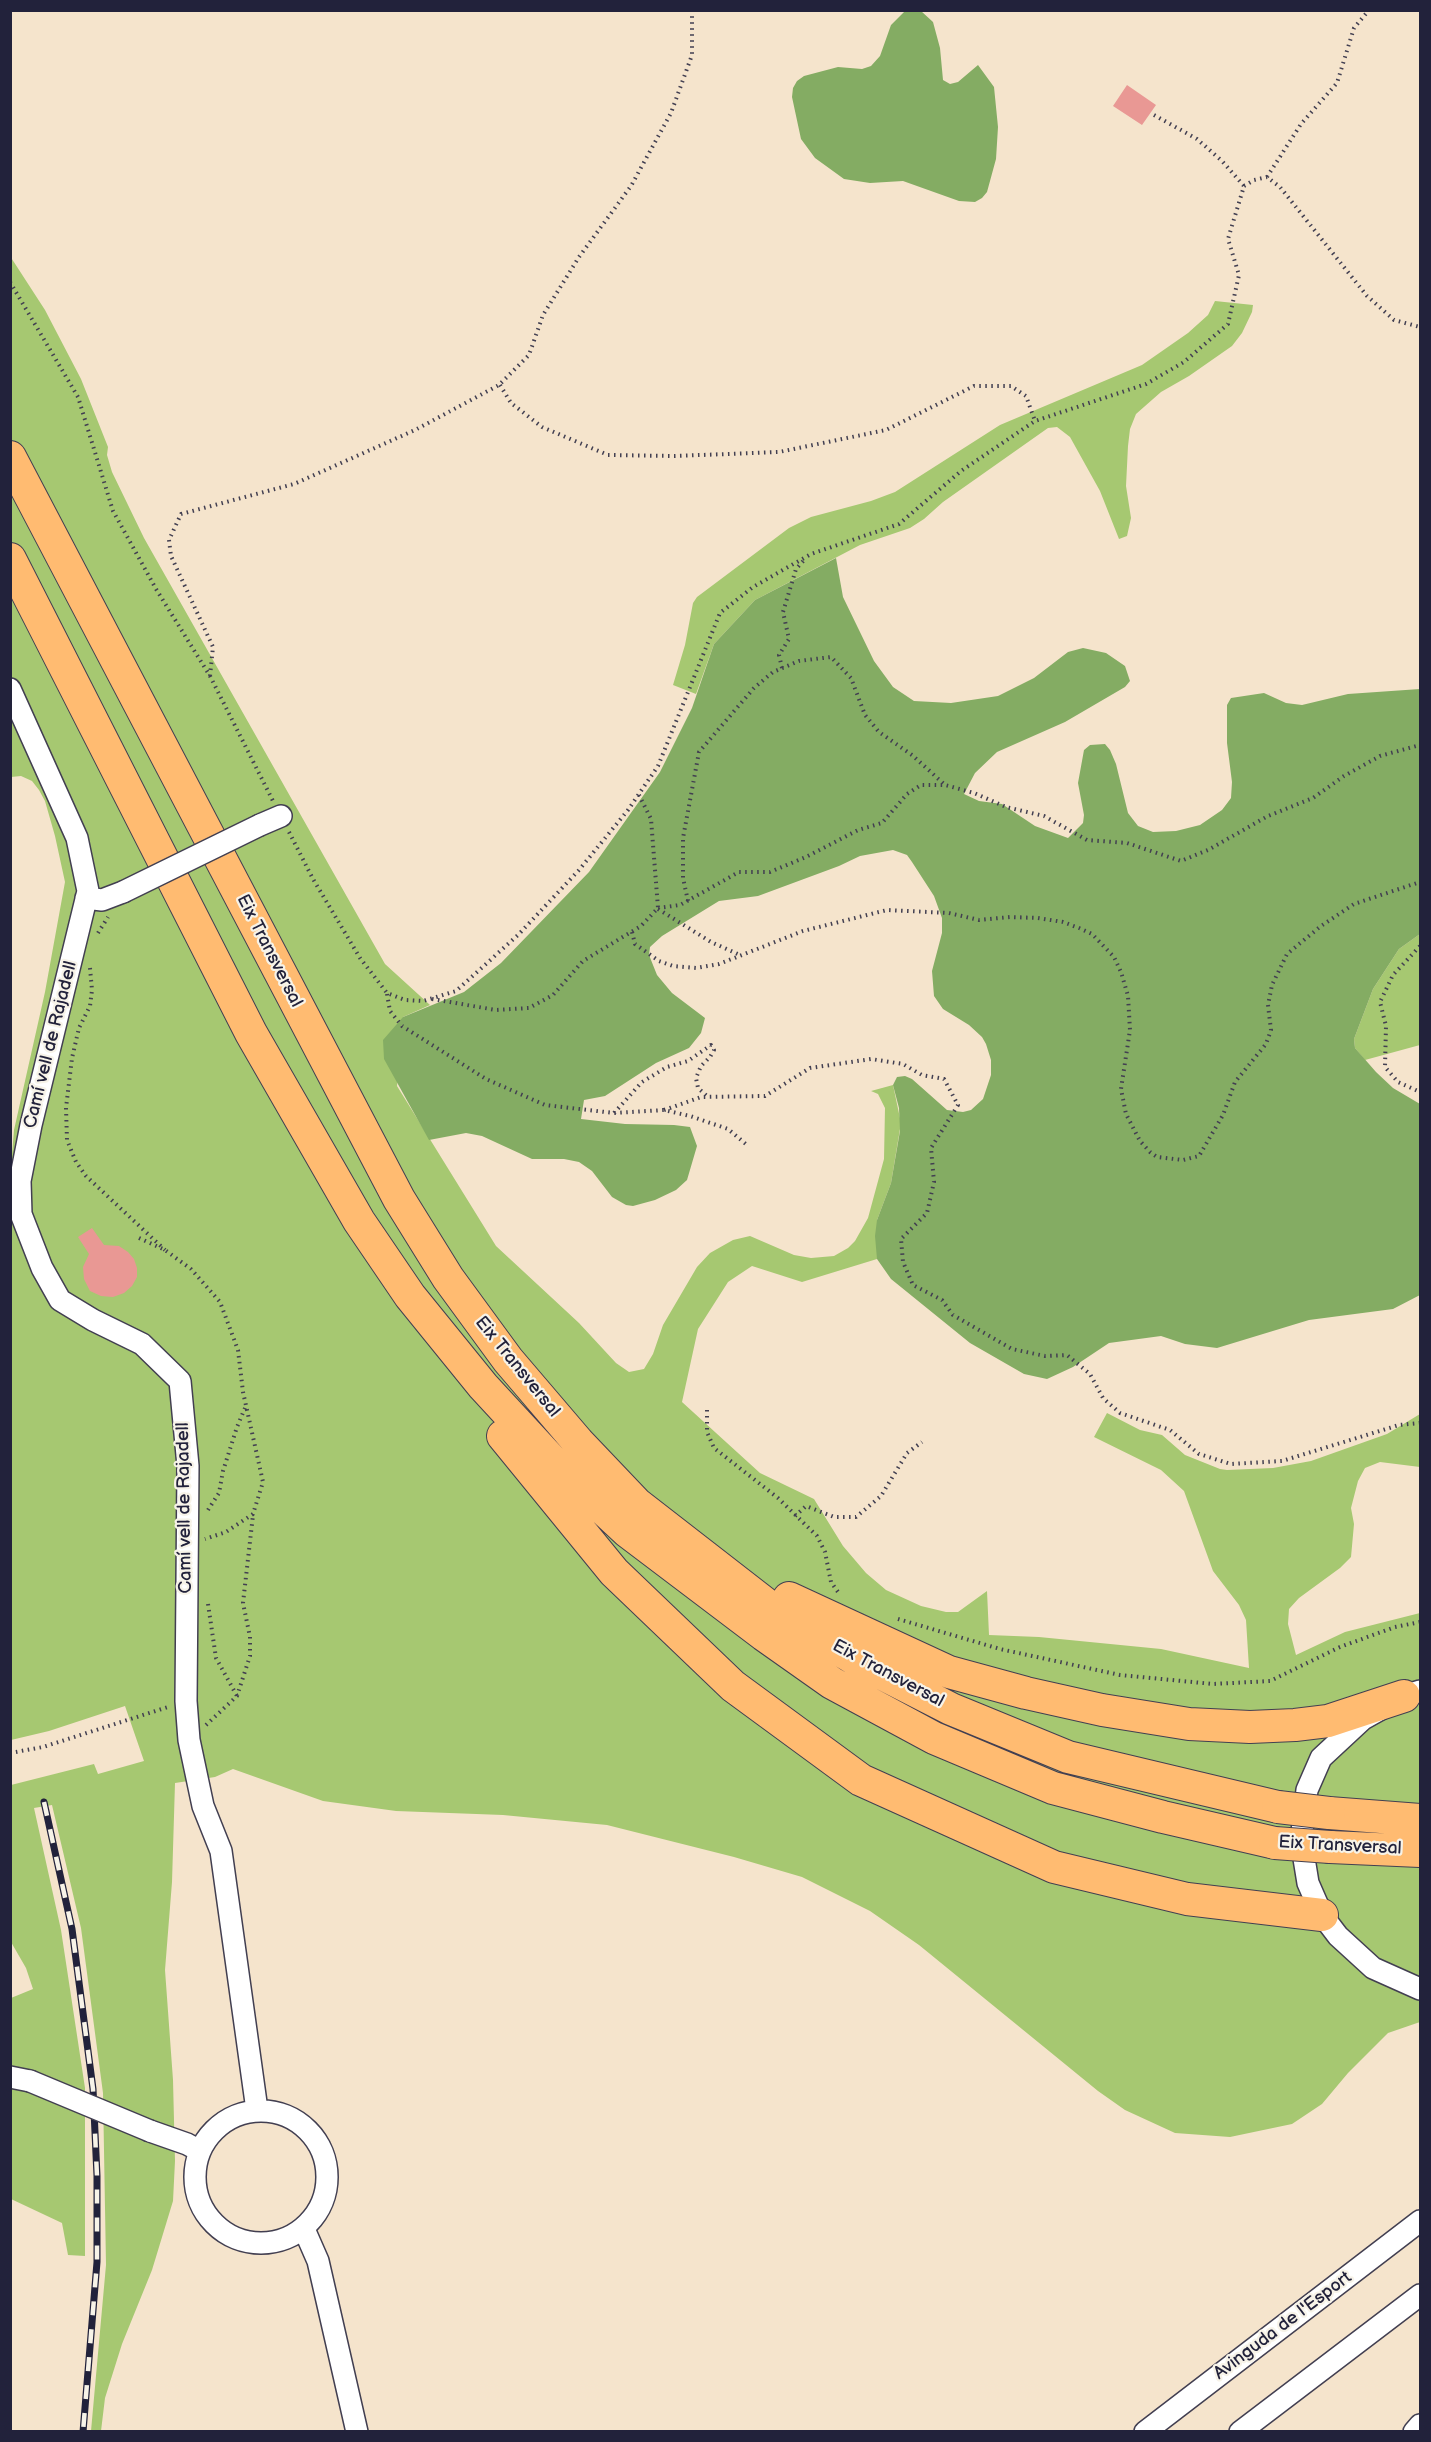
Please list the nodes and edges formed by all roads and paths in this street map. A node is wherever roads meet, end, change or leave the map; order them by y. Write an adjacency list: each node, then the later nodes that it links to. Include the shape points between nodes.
1 (692, 10): 8 (path, via 692,55 671,113 631,186 543,315 529,356)
2 (1369, 10): 4 (path, via 1354,28 1337,83 1301,124)
3 (1154, 115): 5 (path, via 1197,139)
4 (1267, 177): 5 (path); 7 (path, via 1297,207 1367,296 1395,320)
5 (1244, 186): 9 (path, via 1228,239 1239,275 1228,324 1184,362 1146,384)
6 (10, 282): 14 (path, via 78,397 112,511)
7 (1420, 327)
8 (500, 385): 9 (path, via 511,403 542,428 608,455 779,452 886,430 974,386 1011,386 1026,396); 14 (path, via 415,430 294,484 181,514 169,540 171,556 213,647)
9 (1035, 421): 11 (path, via 961,471 899,524)
10 (10, 457): 43 (highway, Eix Transversal, via 399,1199 448,1278 508,1360)
11 (811, 554): 13 (path, via 796,569 783,612 789,639 779,655); 18 (path, via 753,587 720,613 658,766)
12 (10, 559): 38 (highway, Eix Transversal, via 252,1033 359,1221)
13 (782, 668): 17 (path, via 799,661 831,657 850,678 865,714 879,732); 22 (path, via 754,688 699,752 683,838 683,878)
14 (210, 676): 19 (path)
15 (10, 689): 21 (street, Camí vell de Rajadell, via 77,838 88,891)
16 (1420, 745): 17 (path, via 1380,756 1312,798 1181,861 1126,843 1087,840 1044,816)
17 (945, 785): 22 (path, via 921,785 907,794 882,823 858,830 770,872 739,872)
18 (639, 794): 23 (path, via 651,819); 30 (path, via 579,870 518,935 456,991)
19 (281, 816): 21 (street, bridge, via 123,892); 29 (path, via 360,958)
20 (1420, 882): 27 (path, via 1354,904 1287,954 1272,985 1268,1005 1271,1030 1266,1044 1235,1082 1223,1115 1199,1156 1183,1160 1157,1157 1150,1152 1126,1114 1121,1089 1130,1030 1128,996 1114,957 1092,934 1063,922 1038,918 979,920 949,913 887,910 794,934)
21 (94, 899): 25 (path, via 108,917); 48 (street, Camí vell de Rajadell, via 31,1125 20,1181 21,1214 42,1268 60,1300 142,1344 180,1381)
22 (688, 901): 23 (path)
23 (658, 908): 24 (path); 27 (path, via 711,942)
24 (632, 932): 27 (path, via 635,944 659,962 673,966 712,966); 30 (path, via 583,961 553,995 529,1008 496,1011)
25 (96, 936)
26 (1420, 946): 31 (path, via 1393,975 1380,1002 1386,1026 1385,1066 1398,1082)
27 (742, 955)
28 (89, 958): 37 (path, via 92,998 72,1058 67,1140 86,1176)
29 (387, 993): 30 (path, via 405,1000); 34 (path, via 390,1011 402,1026 486,1079 545,1105)
30 (431, 998)
31 (1420, 1092)
32 (708, 1097): 33 (path); 34 (path, via 698,1088 696,1078 714,1050 711,1045 688,1061 667,1067 642,1082); 41 (path, via 765,1096 810,1068 871,1059 903,1064 922,1075 944,1079 958,1105 932,1148 934,1182 927,1213 901,1239 903,1262 913,1286 942,1300 954,1316 1012,1349 1045,1356 1067,1355 1090,1374 1103,1398 1119,1413 1170,1430 1199,1454 1231,1464 1282,1461 1389,1428)
33 (664, 1110): 34 (path); 35 (path, via 728,1129)
34 (614, 1113)
35 (747, 1145)
36 (140, 1238): 37 (path)
37 (165, 1250): 39 (path, via 191,1269 220,1302 238,1350)
38 (410, 1296): 59 (highway, Eix Transversal, bridge, via 483,1386 555,1464 628,1532 832,1683 934,1738 1053,1788 1275,1843); 60 (highway, via 453,1376 614,1572 733,1686 861,1780 1054,1867 1187,1899)
39 (246, 1407): 44 (path, via 263,1482); 46 (path, via 233,1438 219,1492 208,1507)
40 (708, 1410): 45 (path, via 707,1432 714,1448)
41 (1420, 1423)
42 (922, 1442): 45 (path, via 907,1453 881,1496 856,1517 834,1517 806,1506)
43 (637, 1504): 53 (highway, via 749,1578 804,1606 949,1672 1026,1693 1189,1724 1250,1727 1328,1721); 58 (highway, Eix Transversal, bridge, via 767,1605 863,1664 951,1709 1068,1757 1278,1807)
44 (253, 1515): 48 (path); 54 (path, via 243,1603 250,1656)
45 (795, 1516): 50 (path, via 817,1536 831,1582)
46 (208, 1518)
47 (207, 1528): 48 (path)
48 (200, 1545): 55 (street, Camí vell de Rajadell)
49 (207, 1595): 54 (path, via 216,1658)
50 (843, 1598)
51 (890, 1616): 52 (path, via 1000,1649 1120,1675 1213,1684 1270,1681 1340,1647)
52 (1420, 1622)
53 (1412, 1693): 60 (street, via 1362,1719 1321,1758 1307,1790 1301,1840 1308,1883)
54 (237, 1696): 56 (path)
55 (186, 1701): 56 (street, Camí vell de Rajadell); 57 (path, via 43,1747)
56 (189, 1740): 63 (street, Camí vell de Rajadell, via 203,1806 221,1851)
57 (10, 1753)
58 (1420, 1820)
59 (1420, 1851)
60 (1322, 1915): 61 (street, via 1338,1936 1373,1968)
61 (1420, 1989)
62 (20, 2079): 64 (street, bridge)
63 (257, 2110): 64 (street, via 223,2122); 66 (street, via 277,2112 296,2120 322,2149 327,2166 326,2192 315,2216)
64 (200, 2151): 66 (street, via 195,2169 201,2206 226,2234 260,2244 290,2237)
65 (1420, 2221): 70 (street, Avinguda de l'Esport)
66 (303, 2229): 69 (street, via 318,2261)
67 (1420, 2295): 71 (street)
68 (1420, 2425): 72 (street)
69 (357, 2432)
70 (1145, 2432)
71 (1240, 2432)
72 (1414, 2432)

